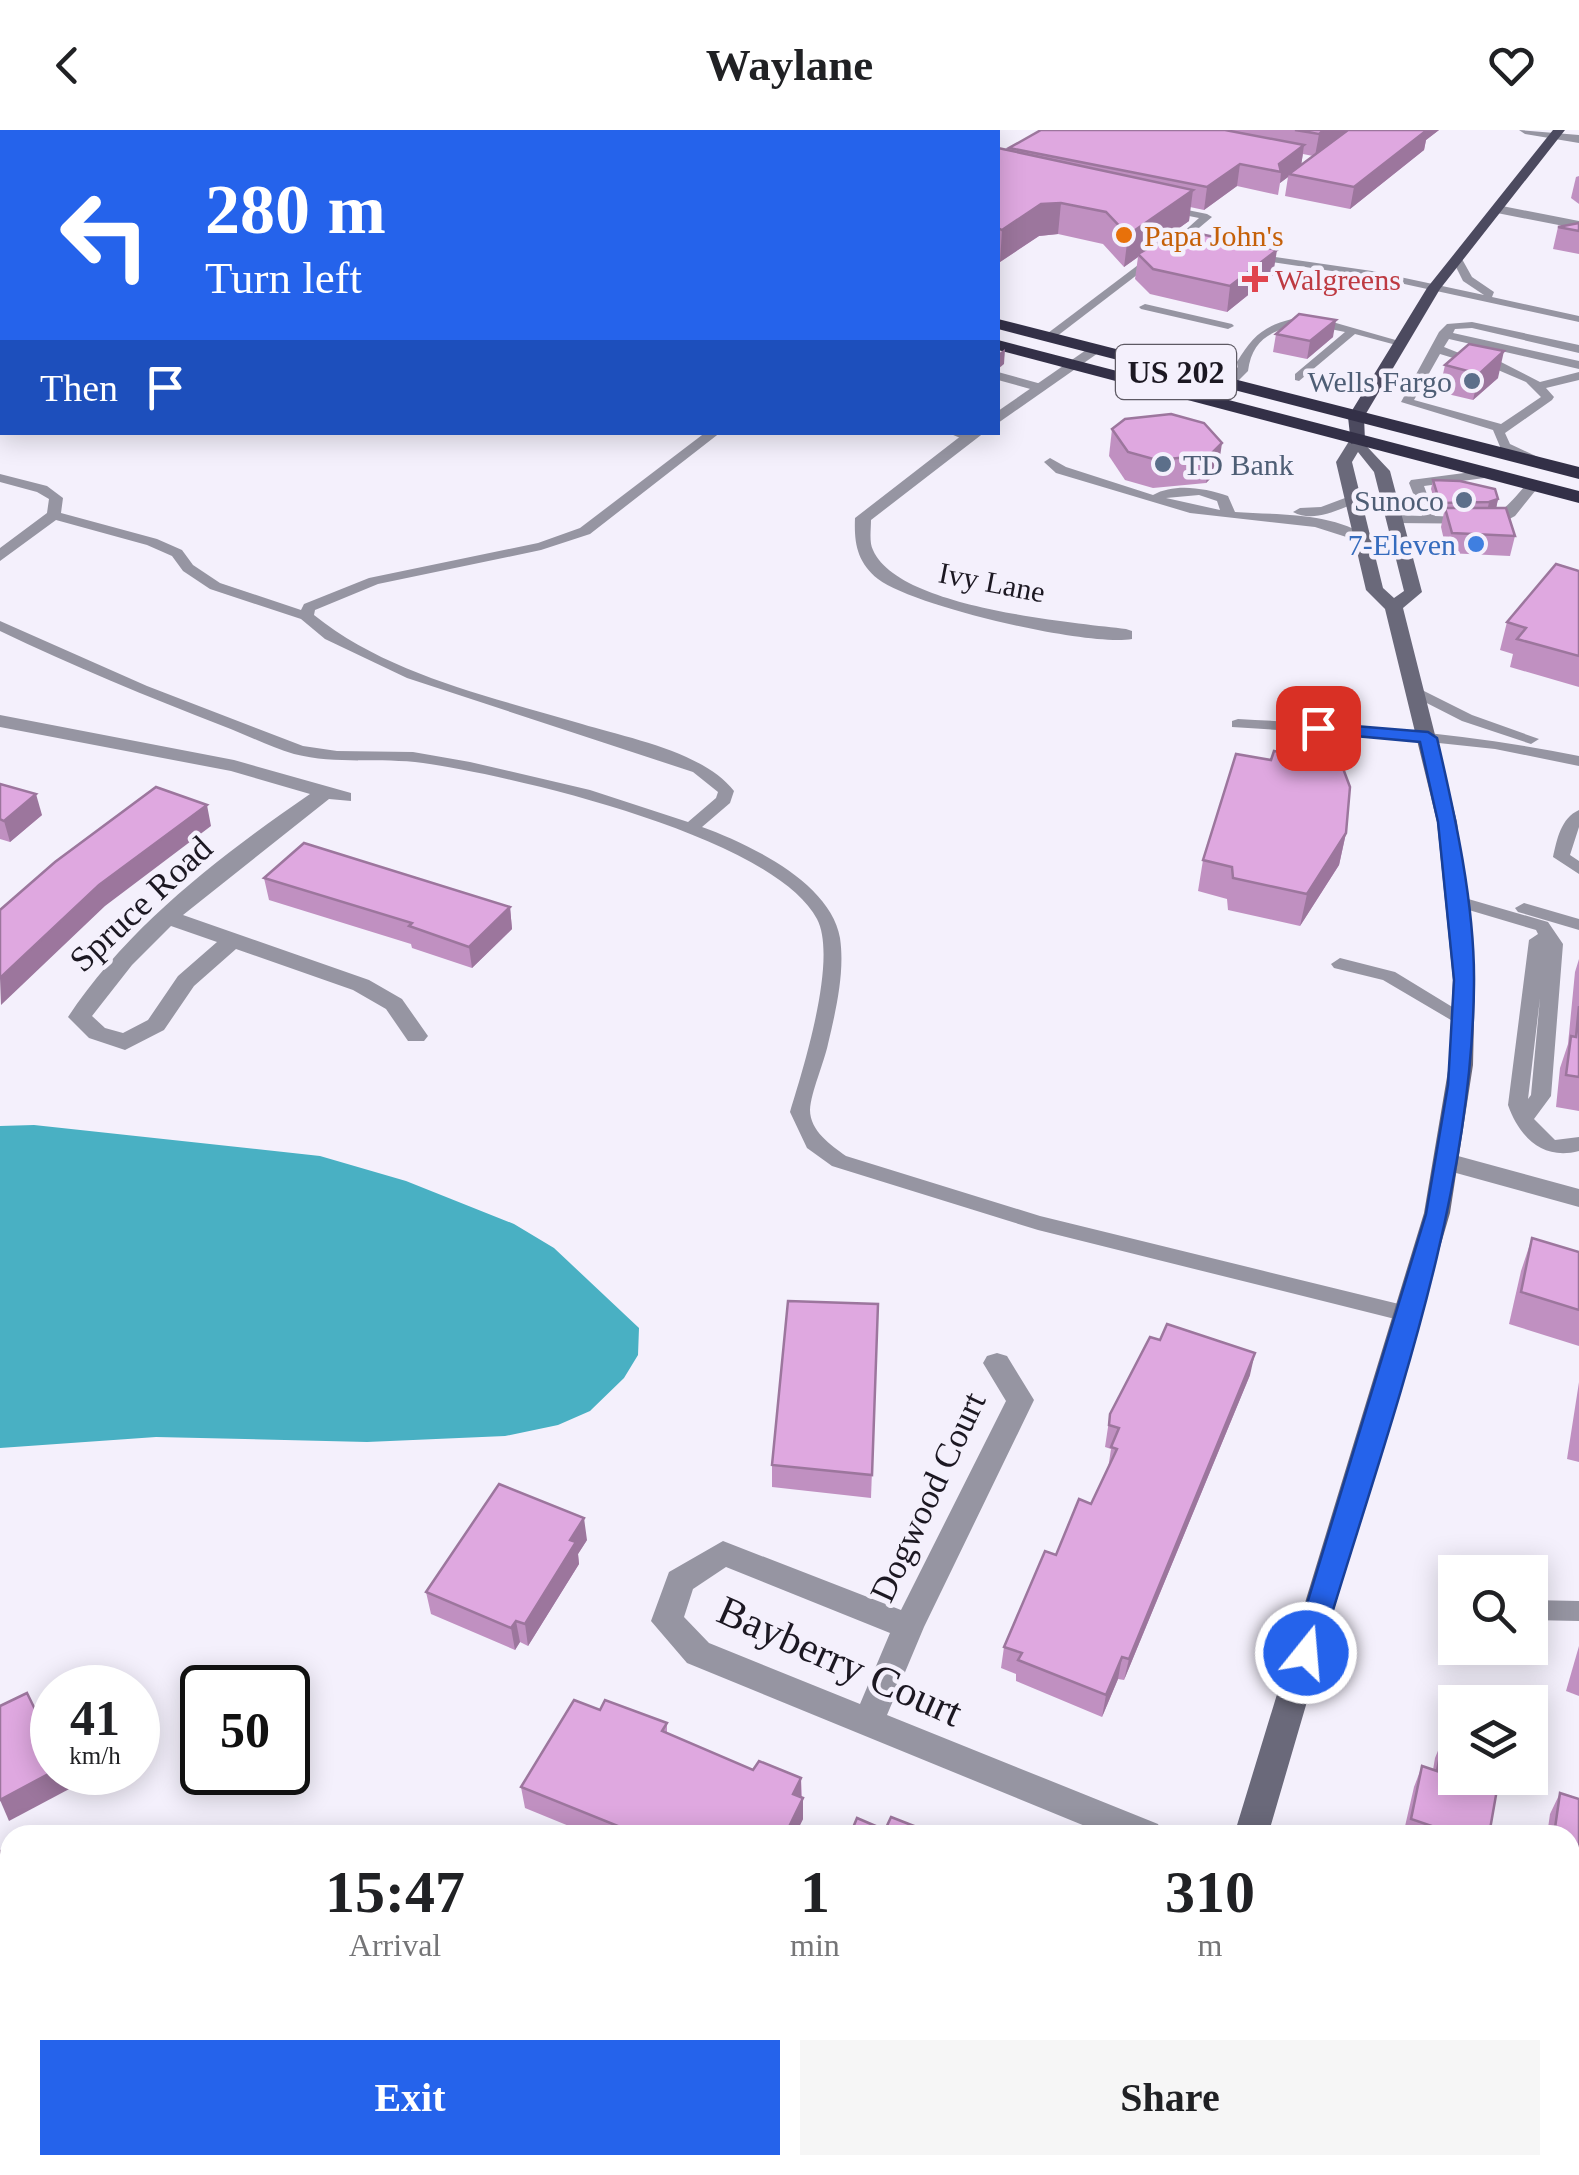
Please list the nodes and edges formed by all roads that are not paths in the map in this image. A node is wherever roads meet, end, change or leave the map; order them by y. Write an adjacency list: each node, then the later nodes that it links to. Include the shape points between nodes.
1 (1525, 130): 2 (street)
2 (1558, 132): 3 (street); 5 (main road)
3 (1579, 138)
4 (1150, 205): 7 (lane, via 1207,216)
5 (1497, 208): 6 (street); 10 (main road)
6 (1579, 225)
7 (1175, 245): 8 (lane); 18 (lane)
8 (1199, 246)
9 (1232, 252): 11 (lane)
10 (1456, 259): 11 (main road); 13 (lane, via 1474,285)
11 (1434, 288): 13 (lane); 19 (main road)
12 (1145, 307): 16 (lane)
13 (1519, 307): 14 (lane)
14 (1579, 319)
15 (1000, 325): 18 (highway, US 202)
16 (1228, 326)
17 (1352, 332): 19 (lane); 28 (lane, via 1289,324 1261,335); 32 (lane)
18 (1048, 338): 23 (highway, US 202)
19 (1403, 338): 20 (lane); 37 (main road)
20 (1439, 341): 22 (lane, via 1451,326 1472,325); 24 (lane); 26 (lane); 38 (lane, via 1407,402)
21 (1000, 346): 27 (highway, US 202)
22 (1579, 348)
23 (1094, 351): 27 (street); 33 (highway, US 202)
24 (1464, 358)
25 (1495, 364): 34 (lane)
26 (1579, 365)
27 (1070, 368): 35 (street); 41 (highway, US 202)
28 (1244, 368): 29 (lane); 33 (lane)
29 (1260, 370)
30 (1579, 376): 34 (lane)
31 (1000, 377): 35 (lane)
32 (1299, 377)
33 (1227, 384): 37 (highway, US 202)
34 (1539, 386): 38 (lane, via 1545,403)
35 (1042, 388): 36 (street)
36 (1000, 417)
37 (1356, 417): 41 (main road); 43 (highway, US 202)
38 (1502, 428): 43 (lane, via 1505,446)
39 (711, 435): 58 (lane, via 585,531 374,581 309,607)
40 (965, 435): 60 (street, Ivy Lane, via 863,518 860,544 877,573 946,606)
41 (1357, 441): 45 (highway, US 202); 50 (main road, via 1344,462); 53 (main road, via 1382,471)
42 (1050, 462): 52 (lane, via 1148,497 1229,515)
43 (1537, 462): 44 (highway, US 202)
44 (1579, 473)
45 (1487, 474): 47 (lane); 48 (highway, US 202)
46 (0, 478): 51 (lane, via 56,498)
47 (1451, 481): 48 (lane); 54 (lane, via 1416,482)
48 (1528, 492): 49 (highway, US 202); 54 (lane, via 1495,521)
49 (1579, 497)
50 (1353, 499): 52 (lane); 55 (main road)
51 (54, 515): 56 (lane); 58 (lane, via 152,542 215,586)
52 (1279, 517): 55 (lane, via 1334,525)
53 (1394, 520): 54 (lane); 57 (main road, via 1413,592)
54 (1430, 520)
55 (1362, 538): 57 (main road, via 1374,590)
56 (0, 557)
57 (1394, 607): 61 (main road)
58 (306, 616): 67 (lane, via 324,634 407,671 665,756 720,781 724,800)
59 (0, 626): 67 (lane, via 170,702 308,752 426,758 628,807)
60 (1126, 634)
61 (1418, 693): 64 (main road); 65 (lane)
62 (0, 721): 70 (street, Spruce Road, via 234,766 334,795)
63 (1238, 724): 64 (lane)
64 (1428, 738): 65 (lane); 69 (main road)
65 (1579, 759)
66 (1579, 815): 68 (lane, via 1560,857)
67 (689, 830): 79 (lane, via 750,852 798,882 827,921 830,972 820,1045 800,1112 814,1143 839,1161 1021,1219)
68 (1579, 869)
69 (1458, 900): 71 (lane, via 1501,902); 74 (main road); 76 (lane, via 1542,926 1548,936 1538,940 1518,1104 1538,1140)
70 (168, 917): 72 (street); 72 (street, Spruce Road, via 91,996 80,1017 97,1033 125,1042 156,1025 186,980)
71 (1579, 925)
72 (235, 938): 75 (street, via 361,986 394,1004)
73 (1340, 964): 74 (lane, via 1390,976)
74 (1462, 1019): 77 (main road)
75 (416, 1036)
76 (1575, 1147)
77 (1448, 1162): 78 (street); 79 (main road)
78 (1579, 1198)
79 (1407, 1314): 86 (main road)
80 (997, 1363): 83 (street, Dogwood Court, via 1020,1400)
81 (1548, 1610): 82 (lane)
82 (1579, 1611)
83 (908, 1627): 84 (street, Dogwood Court); 84 (street, Bayberry Court, via 723,1553 680,1581 667,1621 698,1653)
84 (868, 1722): 85 (street, Bayberry Court)
85 (1121, 1825)
86 (1255, 1825)

